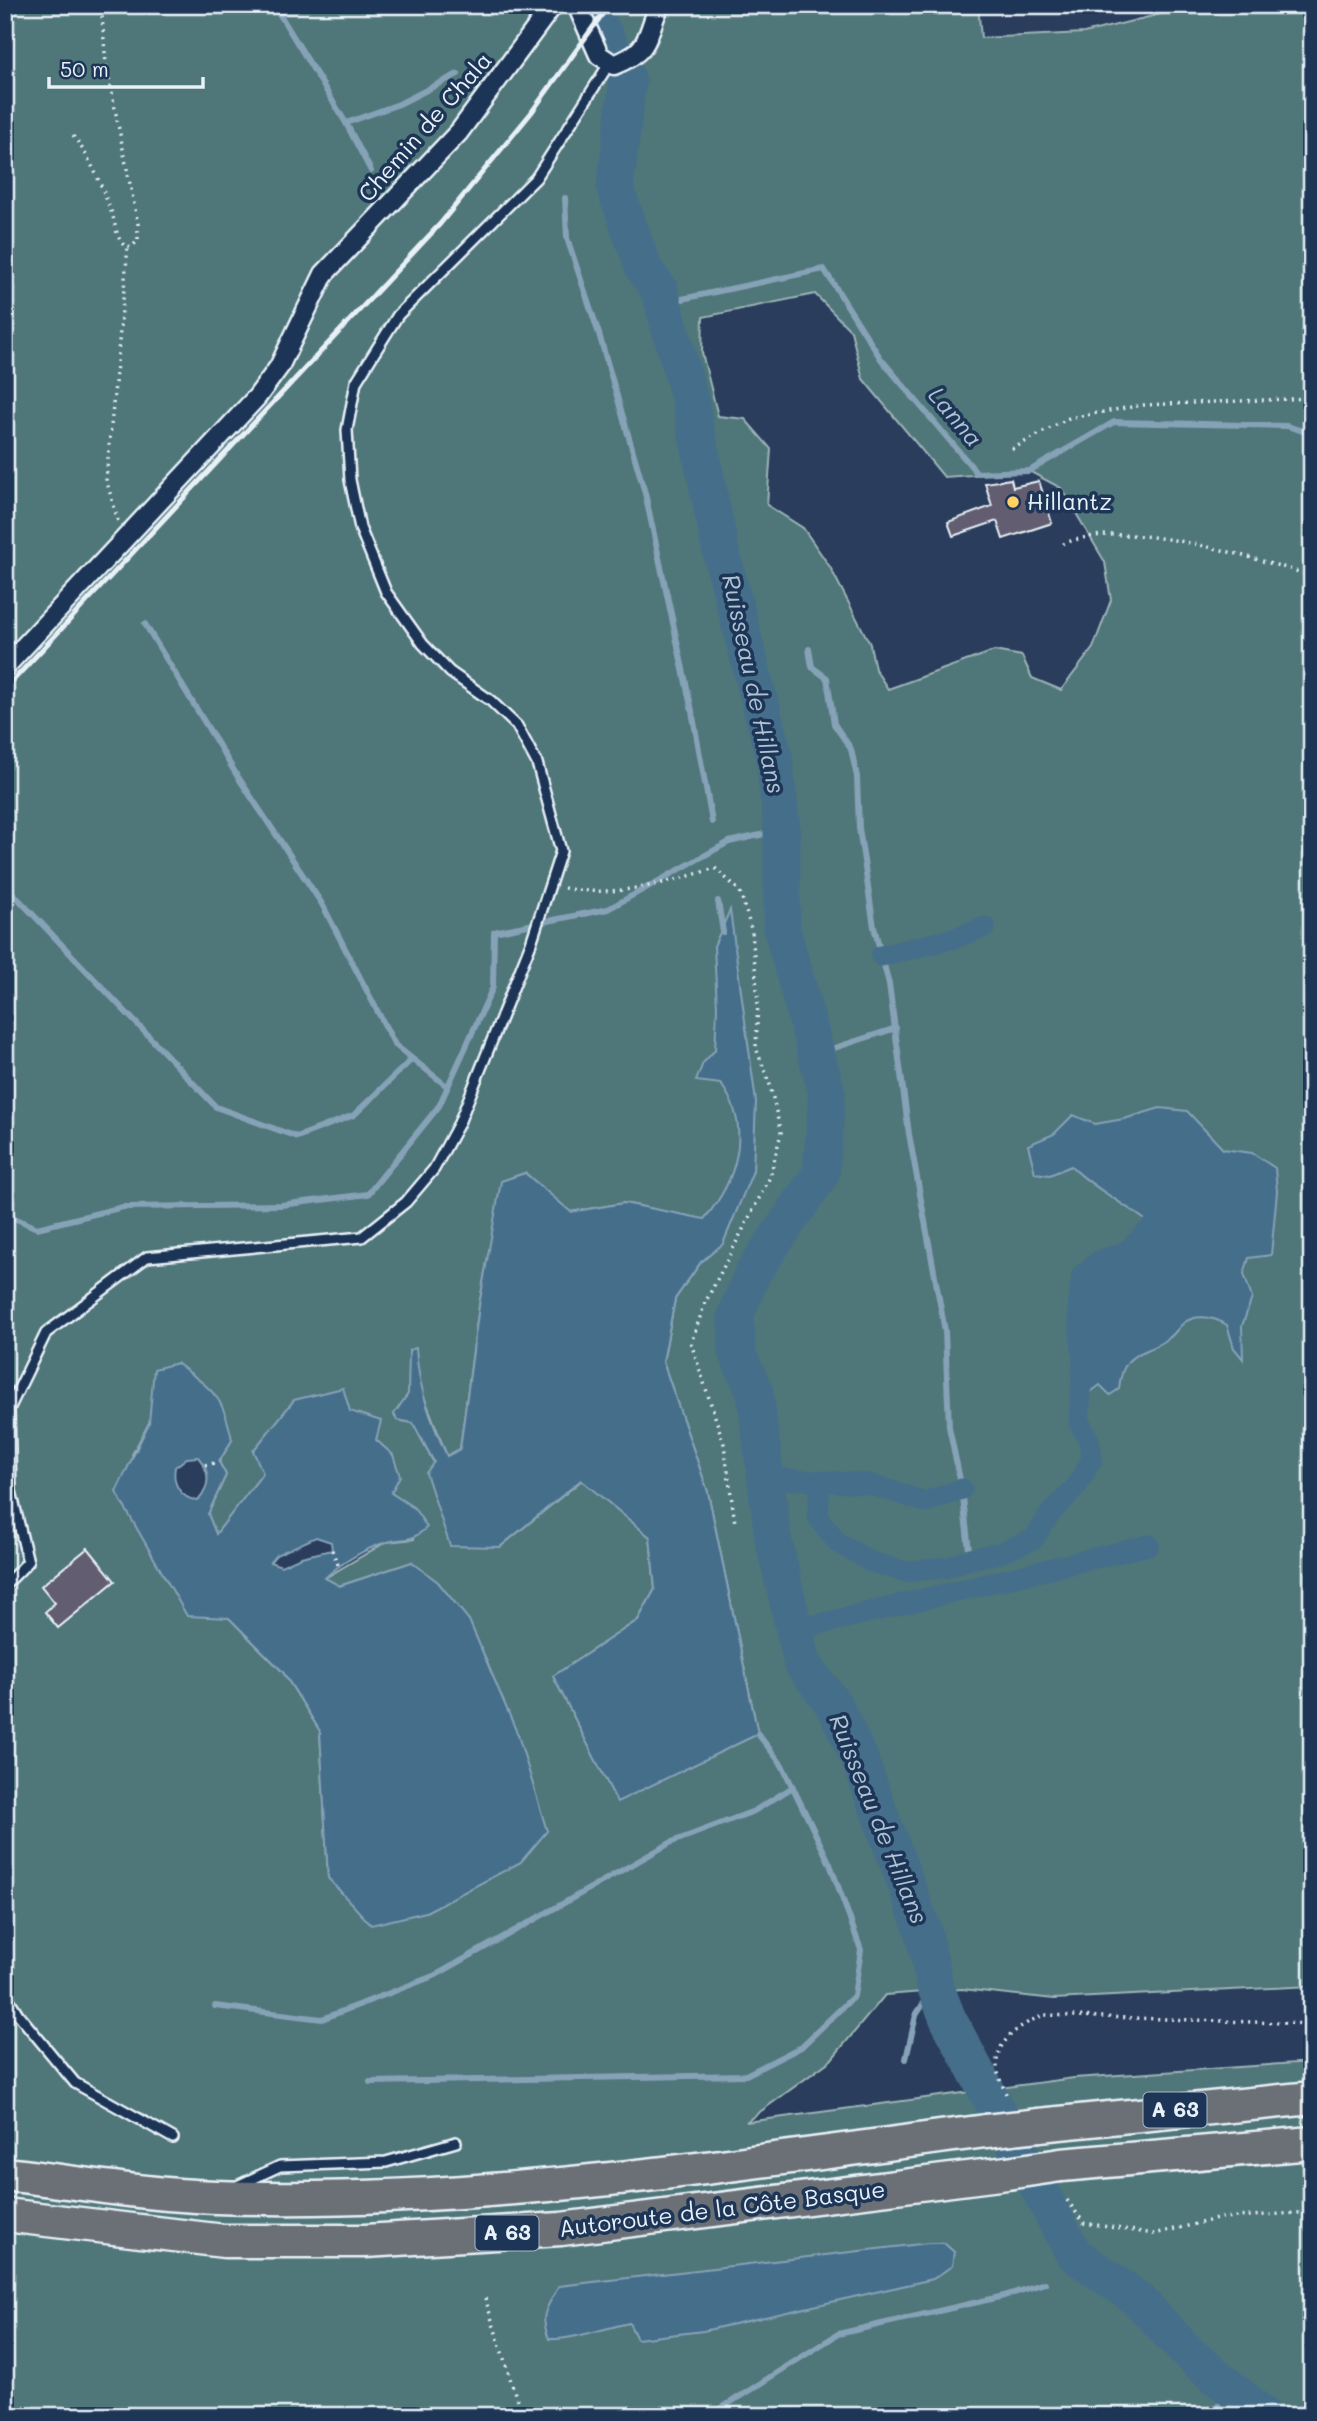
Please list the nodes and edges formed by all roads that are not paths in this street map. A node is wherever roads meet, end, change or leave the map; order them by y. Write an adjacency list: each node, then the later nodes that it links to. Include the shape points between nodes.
1 (553, 5): 5 (street, Chemin de Chala, via 459,132 324,274 279,367 257,397)
2 (577, 5): 4 (street, via 599,55)
3 (660, 5): 4 (street, via 647,44 636,55)
4 (616, 63): 6 (lane, via 536,178 398,315 356,382 347,430 350,481 360,528 386,592 423,645 517,726 537,763 561,851 531,943 459,1123 433,1169 406,1202 362,1237 147,1257 46,1333 9,1409 10,1491 28,1562)
5 (5, 667)
6 (5, 1585)
7 (5, 1993): 9 (lane, via 75,2083)
8 (1312, 2098): 13 (highway, Autoroute de la Côte Basque / A 63, bridge, via 986,2131 575,2182 329,2199)
9 (173, 2138)
10 (456, 2142): 13 (lane, via 386,2162 280,2166)
11 (1312, 2143): 14 (highway, Autoroute de la Côte Basque / A 63, bridge, via 1061,2165 561,2229 365,2241 225,2241)
12 (5, 2174): 13 (highway, Autoroute de la Côte Basque / A 63)
13 (213, 2197)
14 (5, 2215)

